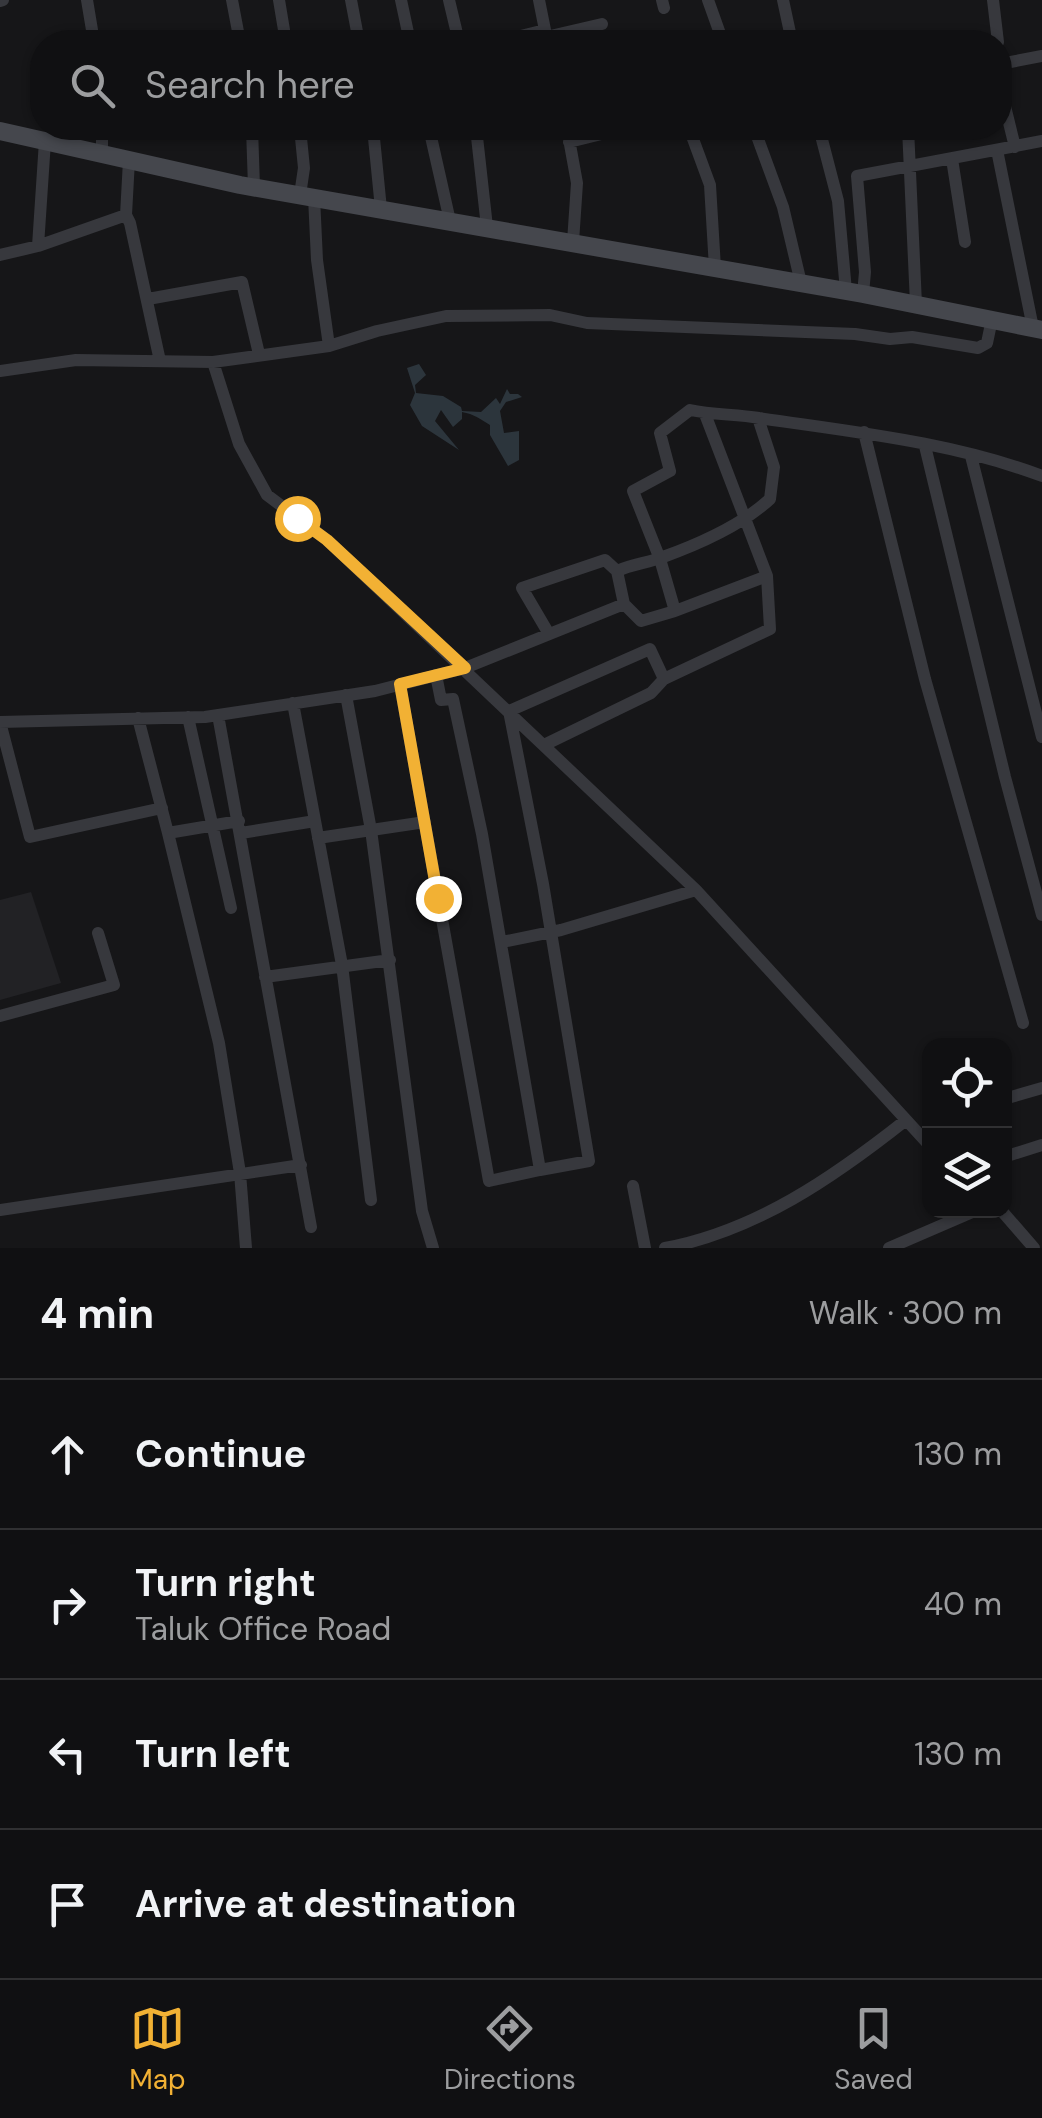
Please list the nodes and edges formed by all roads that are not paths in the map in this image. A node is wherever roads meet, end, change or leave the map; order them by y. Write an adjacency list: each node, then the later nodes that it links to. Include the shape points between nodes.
1 (87, 0): 12 (street)
2 (232, 0): 13 (street)
3 (279, 0): 14 (street)
4 (350, 0): 15 (street)
5 (400, 0): 16 (street)
6 (449, 0): 17 (street)
7 (539, 0): 18 (street)
8 (708, 0): 20 (street)
9 (783, 0): 21 (street)
10 (993, 0): 22 (street)
11 (602, 24): 19 (street)
12 (92, 30)
13 (238, 30)
14 (284, 30)
15 (356, 30)
16 (407, 30)
17 (456, 30)
18 (545, 30)
19 (576, 30)
20 (719, 30)
21 (789, 30)
22 (997, 30)
23 (1042, 56): 24 (street)
24 (1012, 59)
25 (0, 130): 27 (main road)
26 (1012, 134): 43 (street)
27 (30, 137)
28 (41, 140): 40 (main road)
29 (102, 140): 45 (street)
30 (252, 140): 49 (street)
31 (301, 140): 50 (street)
32 (374, 140): 51 (street)
33 (433, 140): 53 (street)
34 (477, 140): 54 (street)
35 (577, 140): 42 (street)
36 (694, 140): 59 (street, via 710,184)
37 (758, 140): 60 (street)
38 (823, 140): 61 (street)
39 (909, 140): 48 (street)
40 (45, 141): 45 (main road); 57 (street)
41 (1042, 141): 43 (street)
42 (569, 142): 55 (street, via 577,183)
43 (1015, 146): 44 (street)
44 (997, 150): 46 (street); 65 (street)
45 (102, 154): 47 (main road)
46 (952, 158): 48 (street); 56 (street)
47 (129, 160): 49 (main road); 52 (street)
48 (911, 166): 61 (street, via 856,176 865,272); 63 (street)
49 (254, 187): 50 (main road)
50 (307, 196): 51 (main road); 66 (street)
51 (381, 209): 53 (main road)
52 (126, 215): 57 (street); 62 (street)
53 (450, 221): 54 (main road)
54 (487, 227): 55 (main road)
55 (573, 242): 59 (main road)
56 (965, 242)
57 (38, 246): 58 (street)
58 (0, 255)
59 (715, 268): 60 (main road)
60 (801, 284): 61 (main road)
61 (854, 293): 63 (main road)
62 (148, 299): 67 (street, via 242,282); 68 (street)
63 (916, 304): 64 (main road)
64 (992, 319): 65 (main road); 66 (street, via 987,343 978,348 912,336 587,323 550,314 446,316)
65 (1038, 328)
66 (329, 346): 67 (street)
67 (259, 354): 69 (street)
68 (160, 361): 69 (street); 70 (street, via 76,360)
69 (212, 362): 84 (street, via 239,444 267,495 327,540)
70 (0, 371)
71 (705, 414): 72 (street); 77 (street); 78 (street, via 690,410 660,433 670,471 633,491)
72 (758, 418): 73 (street); 77 (street, via 774,466 770,499)
73 (864, 432): 74 (street); 115 (street, via 925,678)
74 (925, 446): 75 (street); 107 (street)
75 (971, 456): 76 (street); 95 (street)
76 (1042, 476)
77 (743, 520): 78 (street); 80 (street)
78 (660, 559): 79 (street); 82 (street)
79 (616, 570): 81 (street); 83 (street, via 605,560 522,588)
80 (767, 576): 82 (street); 86 (street, via 770,628)
81 (624, 604): 82 (street, via 641,621); 83 (street)
82 (675, 611)
83 (549, 634): 84 (street)
84 (465, 668): 85 (street); 90 (street)
85 (436, 675): 87 (street); 110 (street, via 442,700 452,698)
86 (664, 679): 90 (street, via 650,649); 96 (street, via 651,694)
87 (400, 684): 88 (street); 99 (street)
88 (346, 695): 89 (street); 102 (street)
89 (293, 703): 91 (street); 98 (street)
90 (510, 711): 96 (street); 109 (street)
91 (218, 714): 92 (street); 101 (street)
92 (188, 717): 93 (street); 100 (street)
93 (138, 718): 94 (street); 97 (street)
94 (0, 722): 97 (street, via 30,837)
95 (1042, 737)
96 (544, 744): 105 (street)
97 (162, 808): 103 (street)
98 (315, 821): 101 (street); 104 (street)
99 (424, 822): 102 (street); 123 (street, via 489,1181)
100 (213, 825): 101 (street); 103 (street); 106 (street)
101 (240, 827): 113 (street)
102 (371, 830): 104 (street); 111 (street)
103 (168, 833): 124 (street, via 220,1043)
104 (318, 838): 112 (street)
105 (696, 890): 109 (street); 118 (street)
106 (231, 908)
107 (1042, 915)
108 (98, 932): 114 (street, via 114,984)
109 (552, 932): 110 (street); 123 (street, via 589,1161)
110 (502, 942): 123 (street)
111 (390, 960): 112 (street); 133 (street, via 422,1210)
112 (342, 965): 113 (street); 126 (street)
113 (266, 977): 122 (street)
114 (0, 1016)
115 (1023, 1022)
116 (1042, 1088): 117 (street)
117 (1012, 1097)
118 (906, 1120): 119 (street); 131 (street, via 842,1171)
119 (922, 1128)
120 (1042, 1145): 121 (street)
121 (1012, 1154)
122 (301, 1165): 124 (street); 130 (street)
123 (540, 1170)
124 (240, 1174): 127 (street); 132 (street)
125 (633, 1186): 134 (street)
126 (371, 1200)
127 (0, 1210)
128 (958, 1218): 136 (street)
129 (1008, 1218): 137 (street)
130 (312, 1227)
131 (700, 1245): 135 (street)
132 (246, 1248)
133 (433, 1248)
134 (645, 1248)
135 (665, 1248)
136 (889, 1248)
137 (1034, 1248)

